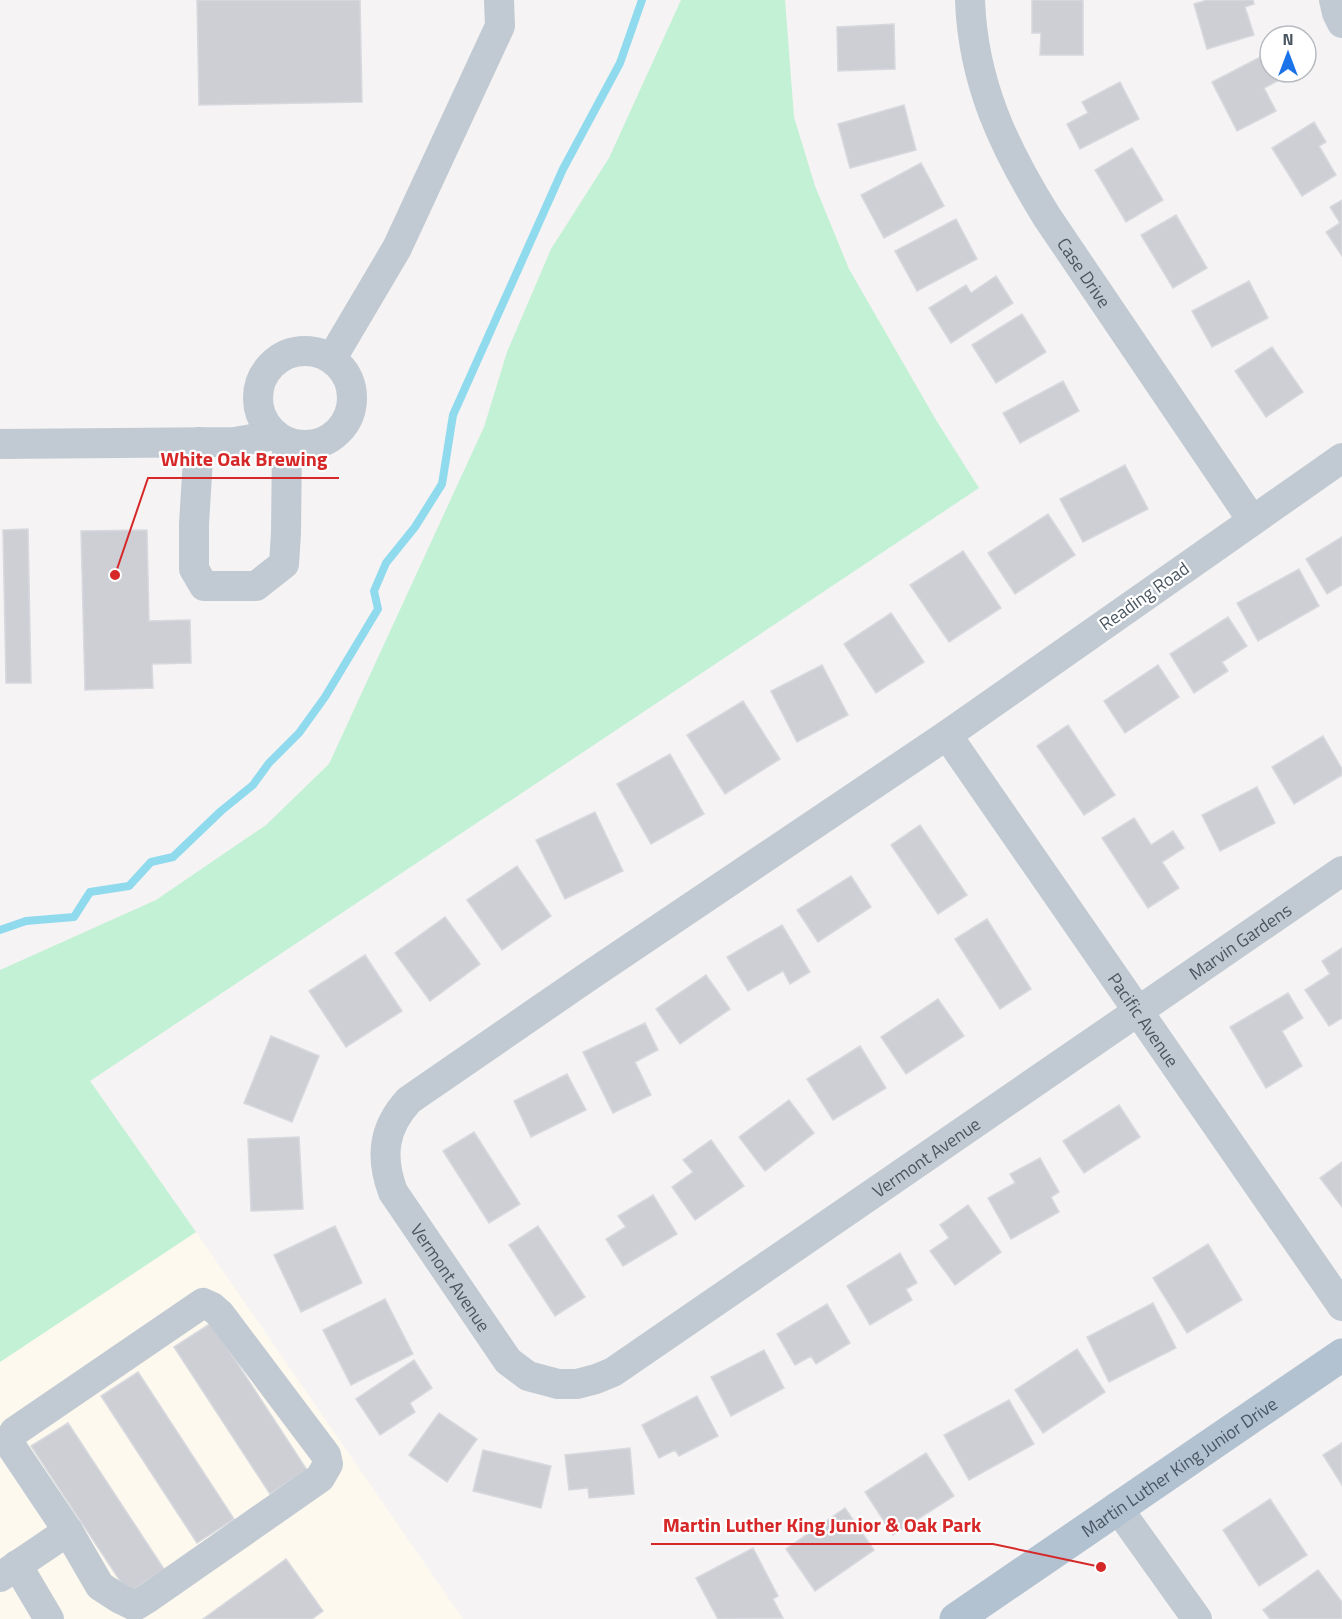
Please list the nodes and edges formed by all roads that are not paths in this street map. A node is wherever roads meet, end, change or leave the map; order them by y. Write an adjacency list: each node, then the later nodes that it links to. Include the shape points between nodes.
1 (499, 0): 5 (street, via 500,26 402,238)
2 (970, 0): 10 (street, Case Drive, via 971,32 983,84 1001,135 1022,177)
3 (1334, 0): 4 (street)
4 (1342, 23)
5 (332, 358): 6 (street, via 350,383 350,413 343,427 317,444 302,445); 6 (street, via 302,350 286,354 262,376 257,391 258,408 264,423)
6 (281, 438): 7 (street); 7 (street, via 284,564 256,586 204,586 194,569)
7 (199, 442): 8 (street)
8 (0, 444)
9 (1342, 458): 10 (street, Reading Road)
10 (1252, 520): 11 (street, Reading Road)
11 (946, 735): 13 (street, Pacific Avenue); 13 (street, Vermont Avenue, via 588,976 409,1100 398,1112 390,1125 386,1151 393,1192 508,1361 528,1376 558,1384 577,1384 613,1372)
12 (1342, 871): 13 (street, Marvin Gardens)
13 (1139, 1010): 14 (street, Pacific Avenue)
14 (1342, 1306)
15 (1342, 1354): 16 (main road, Martin Luther King Junior Drive)
16 (1118, 1507): 20 (main road, Martin Luther King Junior Drive); 21 (street)
17 (68, 1531): 17 (street, via 11,1446 14,1432 203,1304 220,1314 326,1455 328,1464 320,1478 135,1606 100,1586); 18 (street)
18 (8, 1571): 19 (street)
19 (49, 1619)
20 (956, 1619)
21 (1197, 1619)

